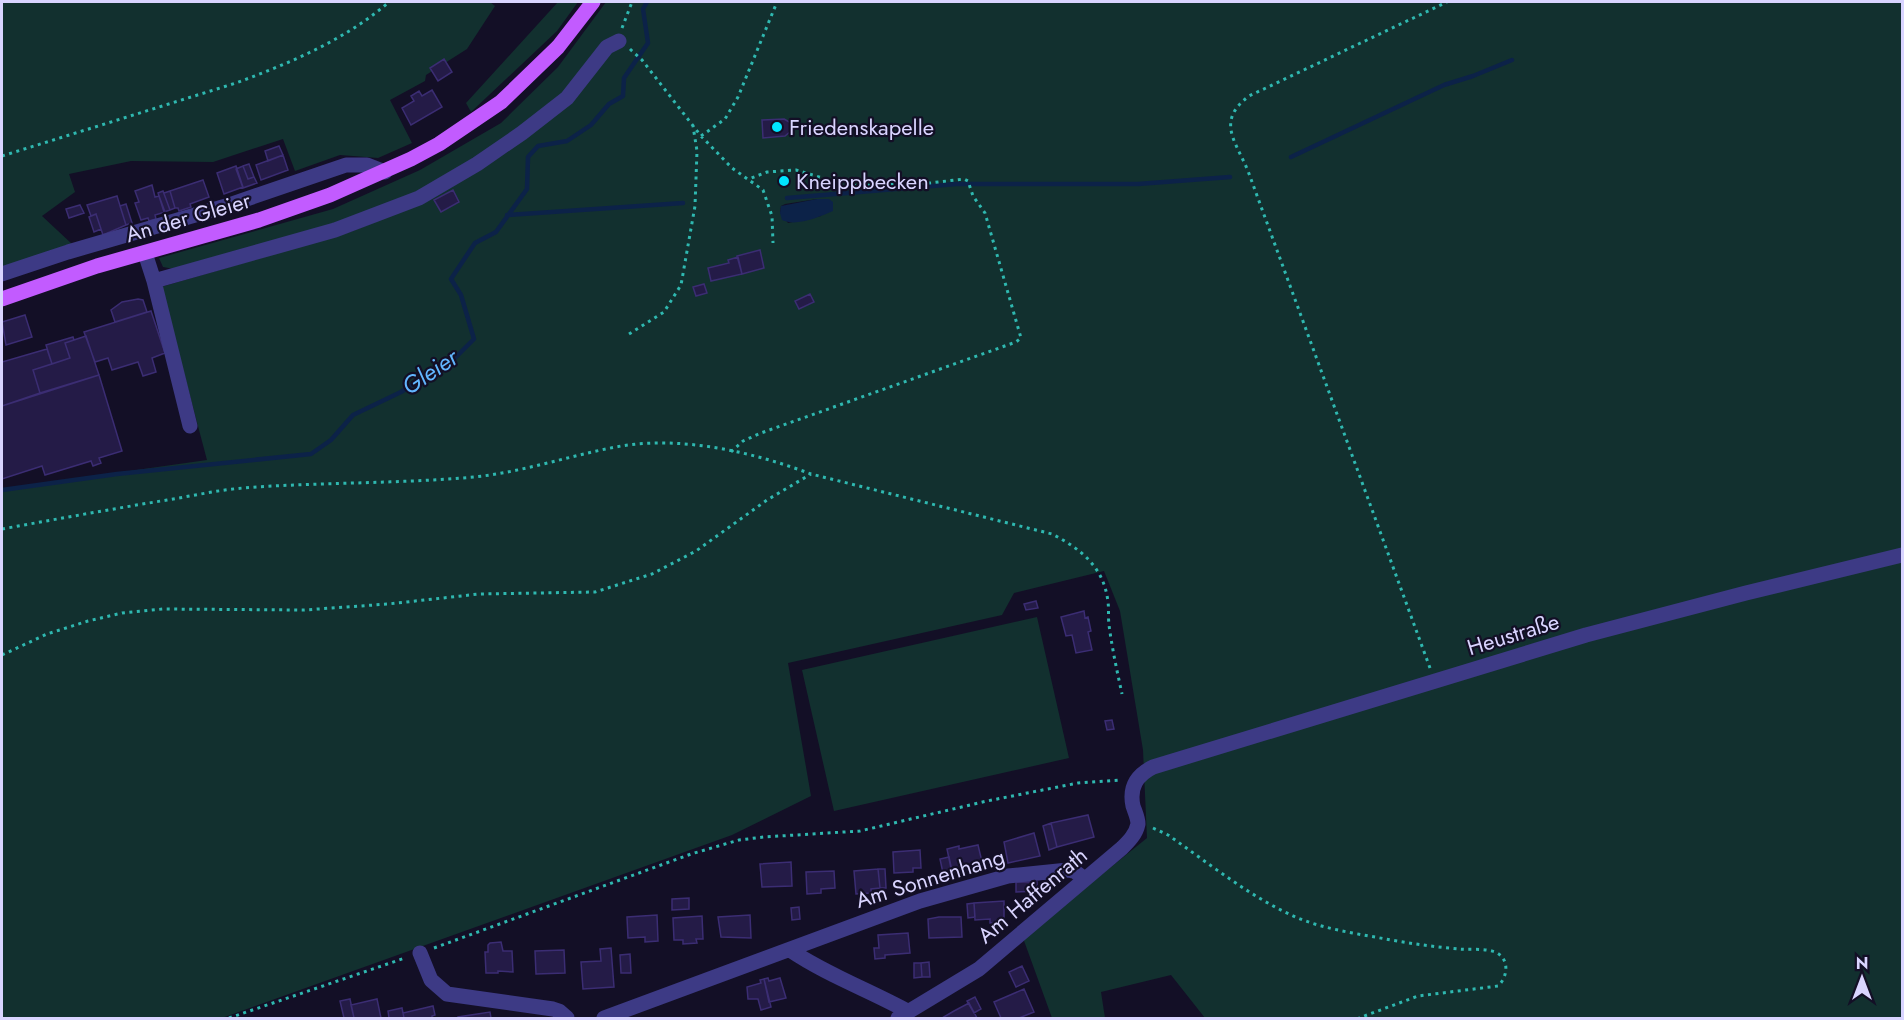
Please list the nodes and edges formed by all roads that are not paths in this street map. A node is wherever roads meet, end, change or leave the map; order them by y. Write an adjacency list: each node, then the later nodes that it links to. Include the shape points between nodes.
1 (593, 2): 3 (main road, An der Gleier, via 558,47 501,102 439,144)
2 (619, 41): 6 (street, via 607,47 567,98 477,164 419,198 335,230)
3 (385, 172): 4 (main road, An der Gleier, via 260,220); 5 (street, An der Gleier, via 367,165 346,165 237,203)
4 (145, 253): 6 (street); 7 (main road, An der Gleier)
5 (2, 274)
6 (154, 281): 8 (street)
7 (2, 298)
8 (190, 426)
9 (1902, 555): 10 (street, Heustraße, via 1586,635 1164,764 1139,775 1133,787)
10 (1138, 820): 11 (street, Am Haffenrath, via 1131,838)
11 (1085, 879): 12 (street, Am Sonnenhang, via 1068,870 1008,876 920,901); 14 (street, Am Haffenrath, via 979,969)
12 (790, 950): 14 (street, via 811,965 874,993); 16 (street, Am Sonnenhang)
13 (420, 953): 15 (street, via 430,980 447,994 553,1009)
14 (903, 1015)
15 (567, 1018)
16 (604, 1018)

